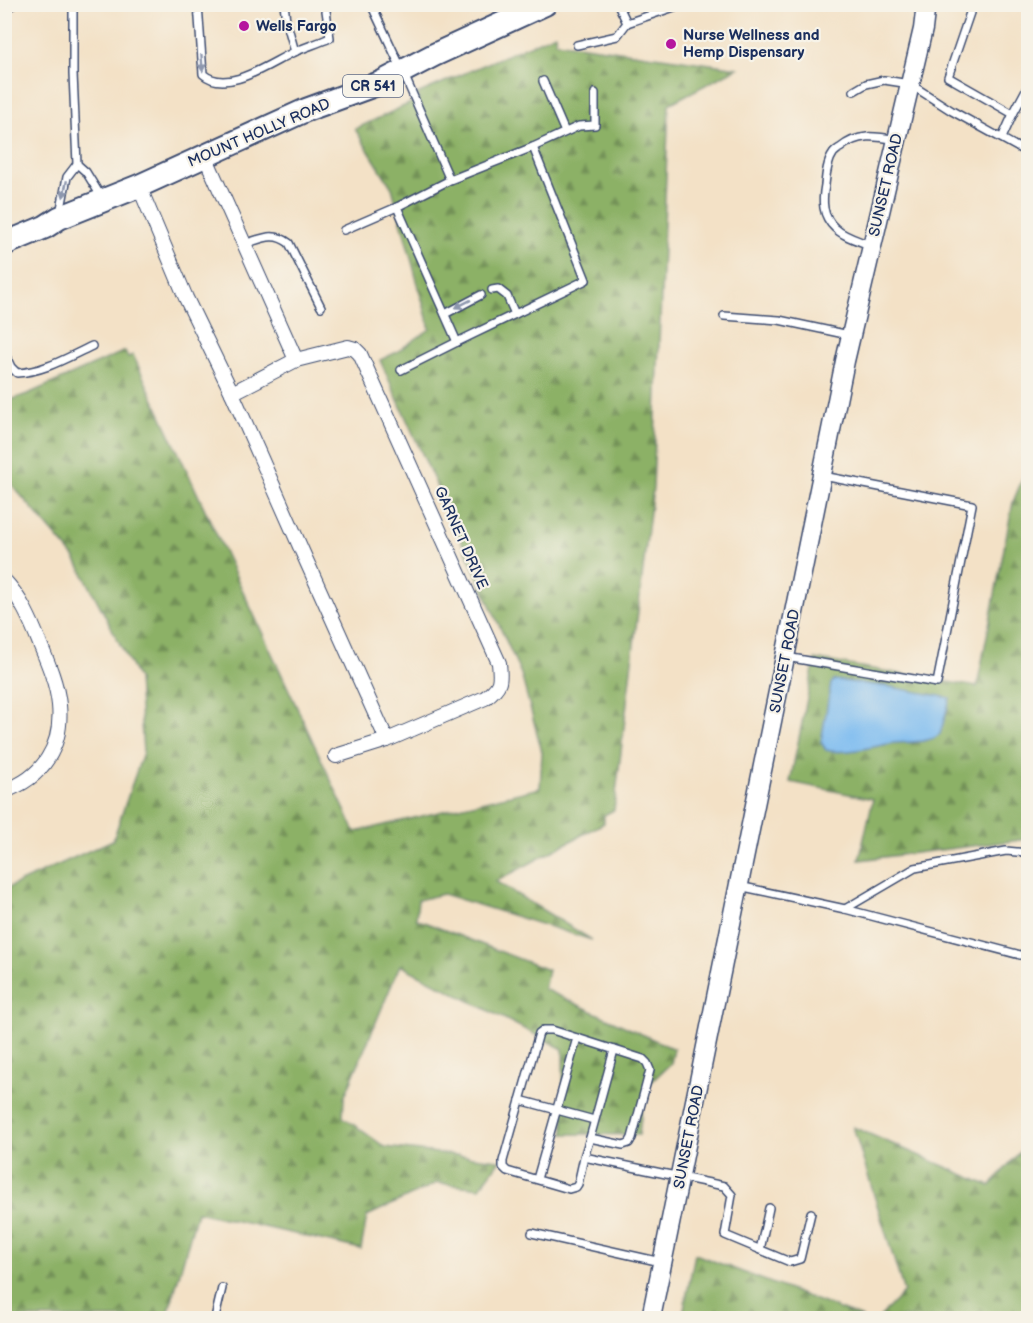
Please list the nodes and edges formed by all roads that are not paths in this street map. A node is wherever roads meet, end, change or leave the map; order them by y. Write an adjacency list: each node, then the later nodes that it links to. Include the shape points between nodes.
1 (15, 4): 12 (lane)
2 (72, 4): 29 (lane)
3 (198, 4): 15 (lane, one-way to 15, via 203,74 209,79 236,79)
4 (284, 4): 15 (lane)
5 (325, 4): 15 (lane, via 330,38)
6 (371, 4): 16 (lane)
7 (546, 4): 16 (highway, MOUNT HOLLY ROAD / CR 541)
8 (618, 4): 13 (lane)
9 (683, 4): 13 (lane)
10 (926, 4): 18 (street, SUNSET ROAD)
11 (973, 4): 22 (lane, via 948,77)
12 (4, 9)
13 (627, 23): 14 (lane, via 617,36)
14 (577, 45)
15 (295, 52)
16 (402, 70): 28 (highway, MOUNT HOLLY ROAD / CR 541, via 380,83 306,110); 30 (lane)
17 (543, 81): 23 (lane)
18 (910, 84): 20 (lane, via 884,80); 24 (lane); 25 (street, SUNSET ROAD)
19 (1029, 86): 22 (lane)
20 (854, 91)
21 (595, 93): 23 (lane, via 595,125)
22 (1013, 114): 24 (lane)
23 (565, 132): 26 (lane)
24 (1002, 138): 27 (lane)
25 (897, 141): 38 (street, SUNSET ROAD); 38 (lane, via 864,136 845,143 833,154 827,170 822,201 826,216 835,228)
26 (533, 147): 30 (lane); 43 (lane, via 586,280)
27 (1029, 153)
28 (205, 156): 31 (highway, MOUNT HOLLY ROAD / CR 541); 37 (street)
29 (77, 164): 32 (lane); 34 (lane, one-way to 34, via 67,177)
30 (450, 180): 33 (lane)
31 (139, 186): 32 (highway, MOUNT HOLLY ROAD / CR 541); 51 (street, via 186,298)
32 (104, 200): 34 (highway, MOUNT HOLLY ROAD / CR 541)
33 (397, 207): 35 (lane); 42 (lane)
34 (59, 218): 36 (highway, MOUNT HOLLY ROAD / CR 541)
35 (344, 230)
36 (4, 244)
37 (244, 244): 41 (lane, via 273,235 282,237 289,243); 49 (street)
38 (872, 246): 45 (street, SUNSET ROAD)
39 (492, 290): 43 (lane, via 498,289 507,296)
40 (481, 295): 42 (lane, one-way to 42)
41 (321, 307)
42 (445, 314): 46 (lane)
43 (514, 314): 46 (lane)
44 (724, 316): 45 (lane, via 779,321)
45 (851, 335): 52 (street, SUNSET ROAD)
46 (457, 342): 50 (lane)
47 (92, 346): 48 (lane, via 29,373 17,373)
48 (4, 352)
49 (296, 360): 51 (street, GARNET DRIVE); 55 (street, GARNET DRIVE, via 348,347 360,354 499,663 501,680 485,698)
50 (401, 370)
51 (232, 393): 55 (street)
52 (822, 476): 54 (street, SUNSET ROAD); 54 (lane, via 972,505 937,683)
53 (4, 580): 57 (street, via 22,604 49,664 59,720 46,762 24,782)
54 (786, 657): 59 (street, SUNSET ROAD)
55 (387, 740): 56 (street, GARNET DRIVE)
56 (336, 756)
57 (4, 791)
58 (1029, 853): 60 (lane, via 1006,851 915,868)
59 (739, 886): 60 (lane); 69 (street, SUNSET ROAD)
60 (845, 909): 61 (lane)
61 (1029, 957)
62 (577, 1038): 63 (lane); 64 (lane, via 552,1030 539,1033); 65 (lane)
63 (614, 1050): 66 (lane); 67 (lane, via 644,1059 650,1070 632,1138 623,1145)
64 (520, 1100): 65 (lane); 70 (lane, via 503,1167)
65 (556, 1110): 66 (lane); 70 (lane)
66 (594, 1120): 67 (lane)
67 (590, 1138): 68 (lane)
68 (584, 1157): 69 (lane); 70 (lane, via 576,1186 569,1189)
69 (680, 1178): 74 (lane, via 724,1186 732,1195 725,1235); 75 (street, SUNSET ROAD)
70 (537, 1179)
71 (769, 1208): 74 (lane)
72 (810, 1213): 74 (lane, via 800,1259 790,1262)
73 (532, 1233): 75 (lane)
74 (760, 1250)
75 (663, 1263): 78 (street, SUNSET ROAD)
76 (222, 1288): 77 (lane)
77 (215, 1318)
78 (651, 1318)

